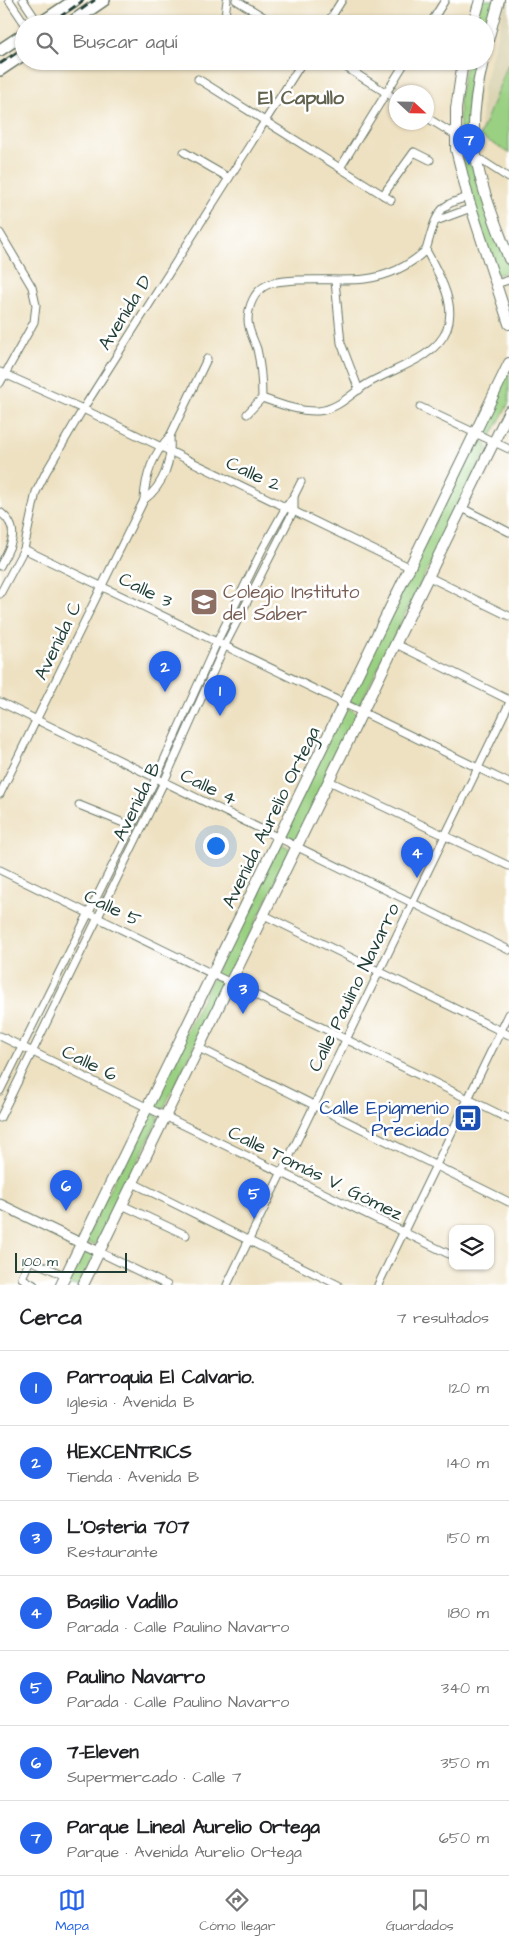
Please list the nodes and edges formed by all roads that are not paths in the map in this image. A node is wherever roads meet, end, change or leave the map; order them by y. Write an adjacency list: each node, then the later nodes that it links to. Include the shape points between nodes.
1 (9, 0): 11 (street)
2 (23, 0): 12 (street)
3 (75, 0): 13 (main road)
4 (104, 0): 14 (main road)
5 (227, 0): 15 (street)
6 (236, 0): 16 (street)
7 (342, 0): 17 (street)
8 (445, 0): 18 (street)
9 (480, 0): 19 (main road)
10 (499, 0): 20 (main road)
11 (20, 15)
12 (33, 15)
13 (52, 15)
14 (82, 15)
15 (225, 15)
16 (260, 15)
17 (333, 15)
18 (436, 15)
19 (476, 15)
20 (494, 19)
21 (15, 40): 22 (main road)
22 (0, 50)
23 (15, 60): 24 (main road)
24 (0, 70)
25 (297, 70): 32 (street, Avenida D)
26 (350, 70): 31 (street)
27 (401, 70): 31 (street)
28 (462, 70): 34 (main road)
29 (481, 70): 36 (main road, via 474,123)
30 (198, 79): 32 (street)
31 (387, 93): 38 (street)
32 (265, 121): 38 (street); 39 (street, Avenida D)
33 (434, 122): 34 (street)
34 (455, 135): 43 (main road)
35 (184, 152): 39 (street)
36 (478, 158): 40 (street); 47 (main road)
37 (430, 160): 41 (street, via 414,152)
38 (340, 168): 41 (street)
39 (229, 178): 59 (street, Avenida D)
40 (509, 178)
41 (383, 195): 42 (street)
42 (391, 200)
43 (470, 202): 44 (street); 44 (street, via 448,204); 50 (main road)
44 (436, 220): 46 (street)
45 (0, 233): 54 (street, via 28,279 36,305 34,322)
46 (426, 250): 49 (street, via 400,269 384,275); 56 (street, via 442,281 451,313 447,330 423,357)
47 (509, 260)
48 (509, 280): 50 (street)
49 (335, 281): 56 (street, via 341,343); 57 (street, via 267,285 251,301 248,322 257,351)
50 (496, 284): 51 (main road)
51 (509, 324)
52 (207, 359): 63 (street, Avenida C)
53 (509, 363): 62 (main road, Avenida Aurelio Ortega)
54 (3, 373): 55 (street); 59 (street, Calle 2)
55 (0, 383)
56 (359, 390): 57 (street, via 330,409 316,411)
57 (262, 398): 61 (street)
58 (420, 407): 62 (street)
59 (83, 409): 65 (street, Calle 2); 76 (street, Avenida D, via 36,492)
60 (509, 411): 64 (main road, Avenida Aurelio Ortega)
61 (247, 414)
62 (476, 433): 64 (street); 78 (main road, Avenida Aurelio Ortega)
63 (170, 436): 65 (street, Avenida C); 67 (street, Avenida C)
64 (494, 442): 66 (street); 72 (main road, Avenida Aurelio Ortega)
65 (160, 446): 67 (street, Calle 2); 70 (street, Avenida C, via 146,480)
66 (509, 449)
67 (171, 452): 70 (street, Avenida C, via 158,486); 71 (street, Calle 2)
68 (301, 482): 69 (street, Avenida B)
69 (294, 496): 71 (street, Avenida B); 73 (street, Avenida B)
70 (144, 500): 80 (street, Avenida C)
71 (286, 507): 73 (street, Calle 2); 83 (street, Avenida B)
72 (462, 508): 75 (street); 79 (main road, Avenida Aurelio Ortega)
73 (294, 510): 78 (street, Calle 2); 85 (street, Avenida B)
74 (0, 512): 77 (street, via 9,520 14,532 10,549)
75 (509, 532)
76 (24, 549): 80 (street, Calle 3); 81 (street, Avenida D)
77 (0, 566)
78 (411, 568): 88 (main road, Avenida Aurelio Ortega)
79 (428, 576): 82 (street); 84 (main road, Avenida Aurelio Ortega)
80 (101, 586): 83 (street, Calle 3); 91 (street, Avenida C)
81 (0, 594)
82 (509, 616)
83 (218, 642): 85 (street, Calle 3); 93 (street, Avenida B)
84 (396, 644): 86 (street); 90 (main road, Avenida Aurelio Ortega)
85 (225, 646): 88 (street, Calle 3); 95 (street, Avenida B)
86 (509, 700)
87 (0, 702): 91 (street, Calle 4)
88 (345, 703): 90 (street, Calle 3); 101 (main road, Avenida Aurelio Ortega)
89 (509, 704): 92 (street, Calle Paulino Navarro)
90 (362, 712): 92 (street, Calle 3); 94 (main road, Avenida Aurelio Ortega)
91 (36, 720): 93 (street, Calle 4); 97 (street, Avenida C)
92 (478, 768): 96 (street, Calle 3); 100 (street, Calle Paulino Navarro)
93 (156, 778): 95 (street, Calle 4); 99 (street, Avenida B)
94 (329, 781): 100 (street); 102 (main road, Avenida Aurelio Ortega)
95 (164, 782): 101 (street, Calle 4); 104 (street, Avenida B)
96 (509, 783)
97 (0, 794)
98 (79, 805): 99 (street)
99 (131, 826): 103 (street, Avenida B)
100 (445, 836): 105 (street); 107 (street, Calle Paulino Navarro)
101 (279, 838): 102 (street, Calle 4); 113 (main road, Avenida Aurelio Ortega)
102 (297, 846): 107 (street, Calle 4); 109 (main road, Avenida Aurelio Ortega)
103 (114, 860): 104 (street); 108 (street, Avenida B)
104 (123, 864): 110 (street, Avenida B)
105 (509, 866)
106 (0, 870): 108 (street, Calle 5)
107 (412, 903): 111 (street, Calle 4); 112 (street, Calle Paulino Navarro)
108 (88, 913): 110 (street, Calle 5); 120 (street, Avenida B)
109 (264, 915): 112 (street); 114 (main road, Avenida Aurelio Ortega)
110 (97, 917): 113 (street, Calle 5); 122 (street, Avenida B)
111 (509, 950)
112 (379, 972): 116 (street); 119 (street, Calle Paulino Navarro)
113 (212, 974): 114 (street, Calle 5); 126 (main road, Avenida Aurelio Ortega)
114 (231, 981): 119 (street, Calle 5); 121 (main road, Avenida Aurelio Ortega)
115 (509, 1014): 116 (street)
116 (501, 1031): 117 (street); 124 (street)
117 (509, 1035)
118 (0, 1036): 120 (street, Calle 6)
119 (346, 1039): 124 (street, Calle 5); 125 (street, Calle Paulino Navarro)
120 (22, 1047): 122 (street, Calle 6); 123 (street, Avenida B)
121 (199, 1048): 125 (street); 127 (main road, Avenida Aurelio Ortega)
122 (32, 1052): 126 (street, Calle 6); 128 (street, Avenida B)
123 (0, 1091)
124 (468, 1099): 129 (street, Calle 5); 130 (street)
125 (314, 1105): 130 (street); 131 (street, Calle Paulino Navarro)
126 (147, 1108): 127 (street, Calle 6); 139 (main road, Avenida Aurelio Ortega)
127 (165, 1117): 131 (street, Calle Tomás V. Gómez); 132 (main road, Avenida Aurelio Ortega)
128 (0, 1118)
129 (509, 1119)
130 (436, 1165): 133 (street); 136 (street)
131 (281, 1174): 136 (street, Calle Tomás V. Gómez); 138 (street, Calle Paulino Navarro)
132 (133, 1183): 135 (main road, Avenida Aurelio Ortega); 138 (street)
133 (509, 1202)
134 (0, 1204): 139 (street)
135 (122, 1205): 137 (street); 140 (main road, Avenida Aurelio Ortega)
136 (403, 1233): 141 (street, Calle Tomás V. Gómez); 148 (street)
137 (186, 1235)
138 (248, 1241): 146 (street, Calle Paulino Navarro); 147 (street)
139 (82, 1243): 140 (street); 142 (main road, Avenida Aurelio Ortega)
140 (99, 1252): 144 (main road, Avenida Aurelio Ortega); 145 (street)
141 (449, 1254)
142 (63, 1280): 143 (street, via 30,1260 22,1278)
143 (34, 1285)
144 (83, 1285)
145 (167, 1285)
146 (227, 1285)
147 (338, 1285)
148 (378, 1285)

